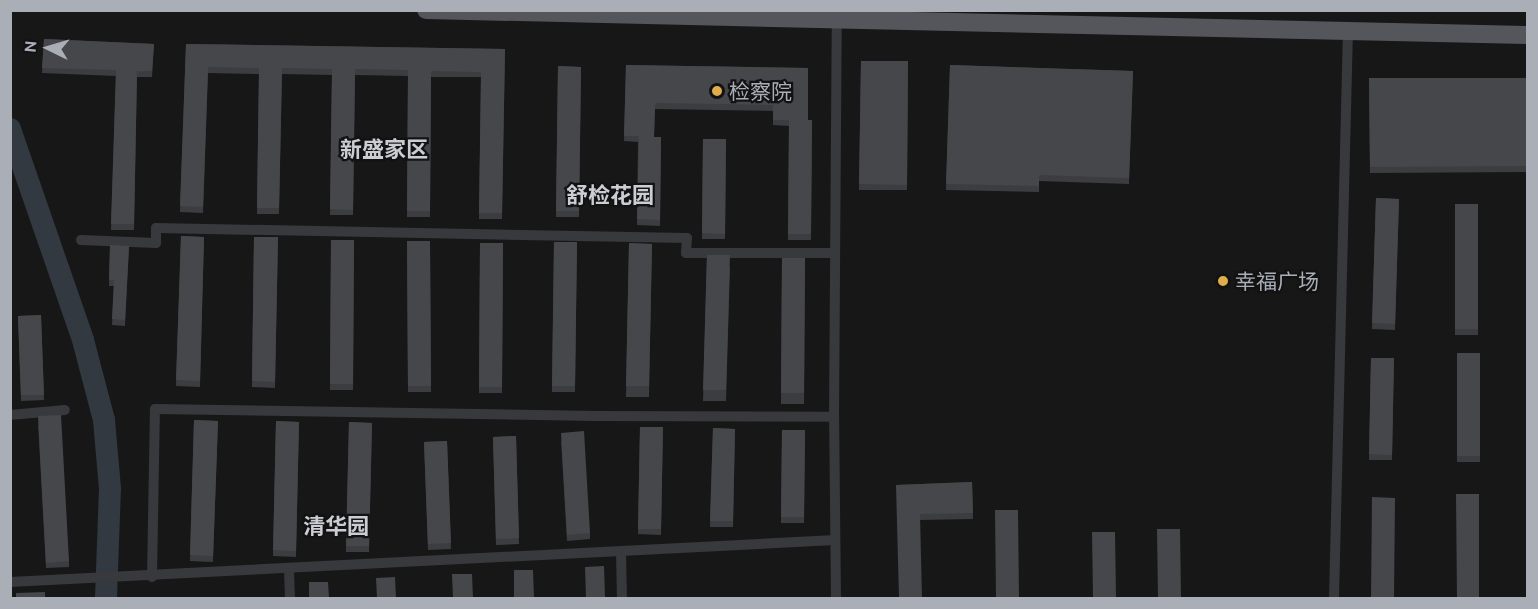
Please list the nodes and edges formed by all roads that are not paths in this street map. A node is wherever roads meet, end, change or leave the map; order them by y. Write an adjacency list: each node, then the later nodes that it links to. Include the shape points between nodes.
1 (426, 10): 2 (main road)
2 (837, 15): 3 (main road); 6 (street)
3 (1348, 31): 4 (main road); 18 (street)
4 (1527, 35)
5 (81, 240): 6 (street, via 156,243 156,228 168,228 687,238 686,253)
6 (835, 254): 9 (street)
7 (65, 411): 8 (street)
8 (10, 415)
9 (834, 417): 10 (street); 13 (street, via 155,410)
10 (835, 540): 11 (street); 17 (street)
11 (621, 552): 12 (street); 16 (street)
12 (289, 570): 13 (street); 15 (street)
13 (152, 577): 14 (street)
14 (10, 582)
15 (290, 598)
16 (622, 598)
17 (836, 598)
18 (1334, 598)

